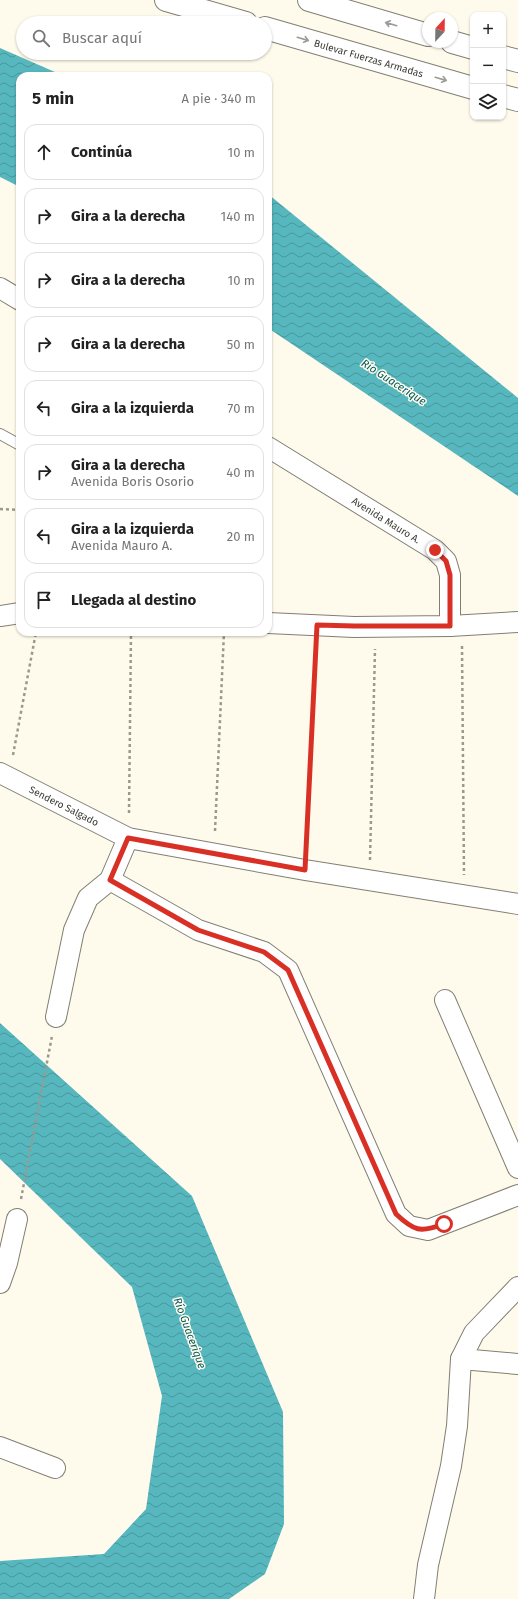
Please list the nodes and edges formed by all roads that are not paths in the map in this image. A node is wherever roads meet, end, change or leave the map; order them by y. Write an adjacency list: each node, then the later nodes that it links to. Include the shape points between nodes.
1 (166, 0): 3 (highway)
2 (308, 0): 5 (highway, one-way to 2)
3 (222, 16)
4 (272, 30): 10 (highway, Bulevar Fuerzas Armadas, one-way to 10)
5 (422, 33)
6 (458, 44): 7 (highway)
7 (470, 47)
8 (506, 58): 9 (highway)
9 (518, 61)
10 (470, 87)
11 (506, 97): 12 (highway)
12 (518, 100)
13 (0, 288): 14 (street)
14 (16, 298)
15 (0, 434): 16 (lane)
16 (16, 443)
17 (272, 449): 22 (street, Avenida Mauro A., via 435,550 446,561 450,575)
18 (16, 614): 19 (street)
19 (0, 616)
20 (518, 622): 22 (street)
21 (272, 623): 22 (street)
22 (455, 626)
23 (5, 775): 24 (street, Sendero Salgado)
24 (128, 838): 25 (street); 26 (street, Sendero Salgado, via 305,870)
25 (110, 880): 28 (street, via 88,898 74,930); 30 (street, via 198,930 264,952 288,970 396,1214 409,1226 428,1230)
26 (518, 904)
27 (445, 1000): 29 (street)
28 (56, 1017)
29 (518, 1168)
30 (518, 1195)
31 (17, 1219): 32 (street)
32 (3, 1262): 33 (street)
33 (0, 1283)
34 (518, 1287): 35 (street, via 474,1333)
35 (461, 1360): 36 (street); 39 (street, via 457,1426 451,1466 428,1565)
36 (518, 1364)
37 (0, 1447): 38 (street)
38 (55, 1468)
39 (424, 1599)

